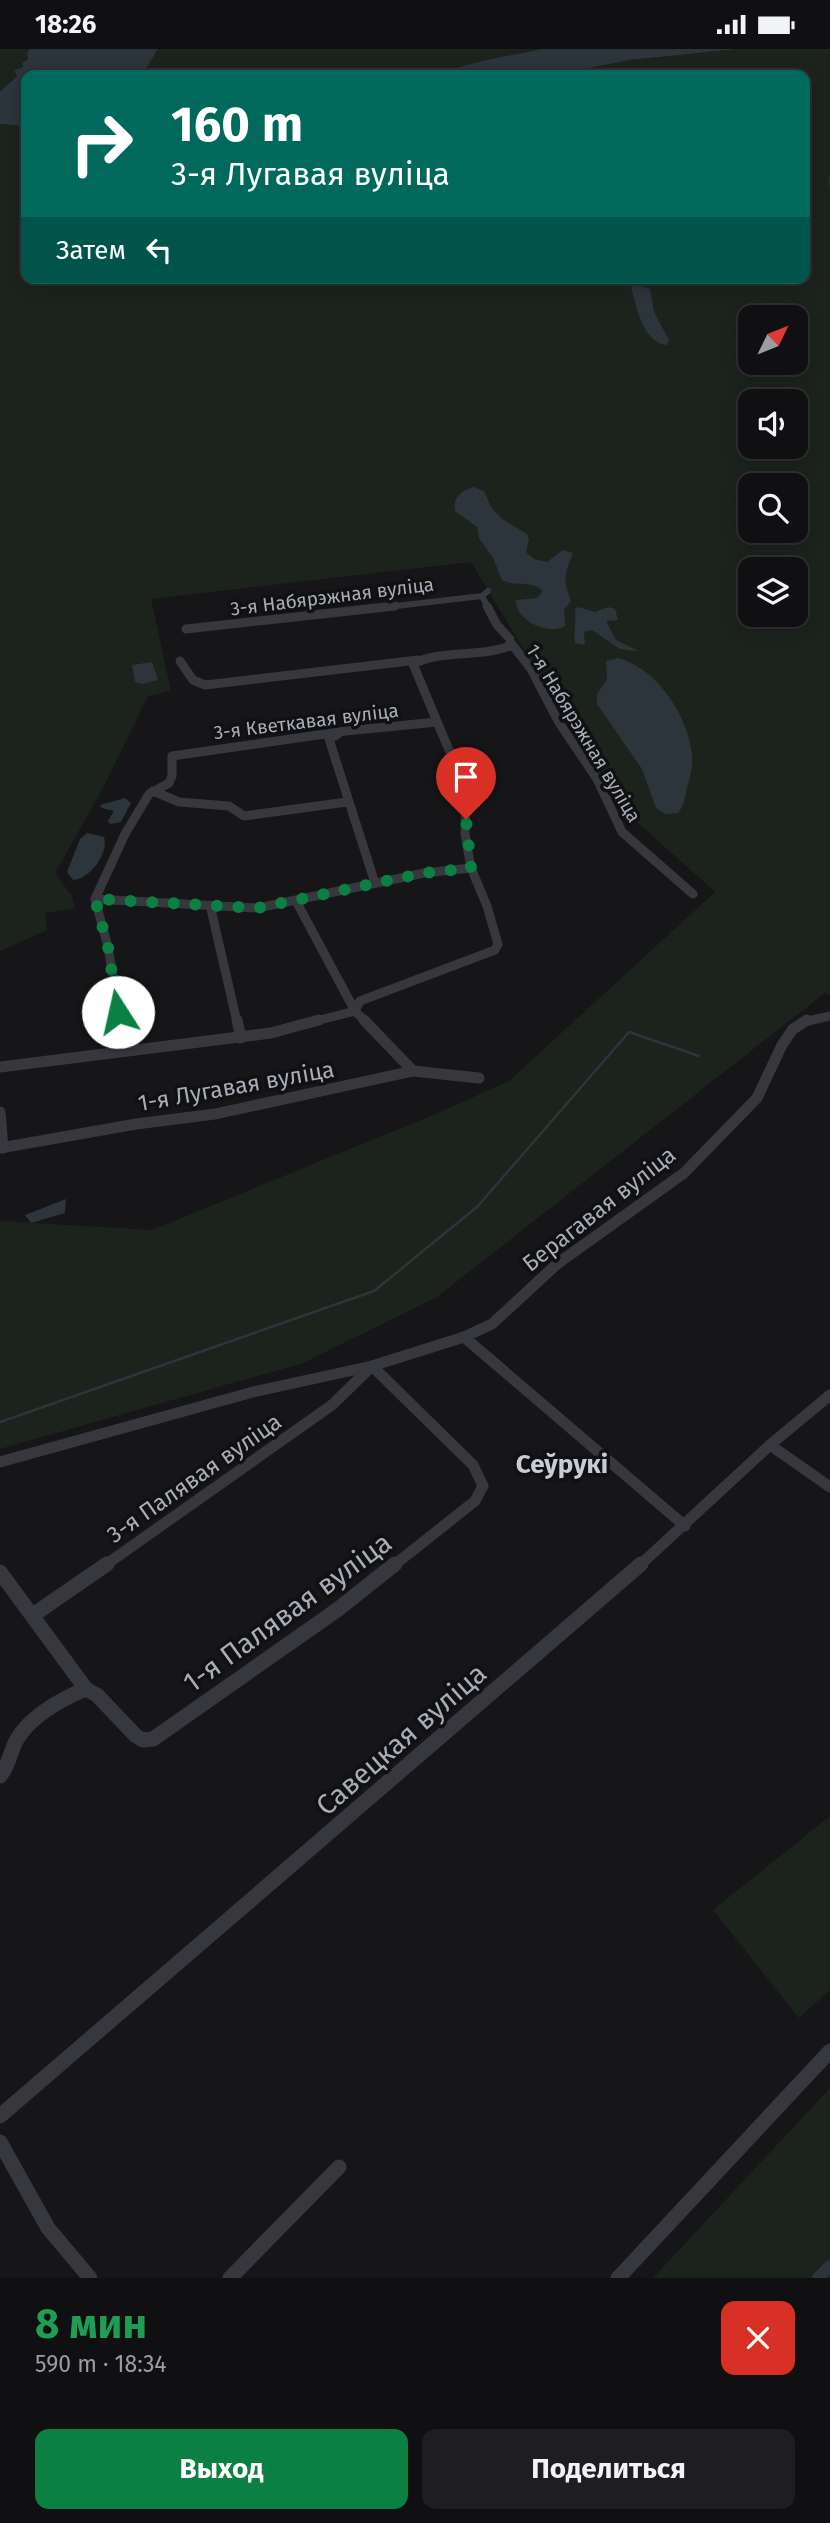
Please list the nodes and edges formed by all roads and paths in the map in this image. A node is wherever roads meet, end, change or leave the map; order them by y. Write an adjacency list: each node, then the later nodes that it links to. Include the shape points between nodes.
1 (485, 593): 2 (street, 3-я Набярэжная вуліца); 3 (street, 1-я Набярэжная вуліца, via 496,625)
2 (186, 629)
3 (511, 643): 5 (street, via 505,649); 12 (street, 1-я Набярэжная вуліца, via 597,779 622,832)
4 (180, 661): 5 (street, via 199,685)
5 (416, 662): 6 (street)
6 (437, 722): 7 (street, 3-я Кветкавая вуліца); 10 (street, via 466,803)
7 (346, 731): 8 (street, 3-я Кветкавая вуліца, via 180,753 170,758 173,776 169,783); 9 (street, via 329,739)
8 (153, 791): 9 (street, via 179,802 229,806 244,816); 13 (street, via 125,834)
9 (347, 802): 11 (street)
10 (471, 868): 11 (street); 16 (street, via 487,906 498,944 495,950 360,1001)
11 (375, 883): 14 (street)
12 (693, 894)
13 (95, 899): 15 (street); 19 (street, via 108,947)
14 (296, 901): 15 (street, via 258,908); 16 (street)
15 (210, 905): 18 (street)
16 (355, 1011): 18 (street); 21 (street)
17 (830, 1016): 25 (street, Берагавая вуліца, via 809,1019 793,1029 757,1098 684,1173 556,1264 492,1324)
18 (241, 1038): 19 (street)
19 (121, 1051): 20 (street)
20 (0, 1067)
21 (413, 1071): 22 (street, 1-я Лугавая вуліца); 24 (street, 1-я Лугавая вуліца, via 215,1114)
22 (479, 1078)
23 (0, 1112): 24 (street)
24 (1, 1148)
25 (464, 1337): 26 (street, Берагавая вуліца); 31 (street)
26 (372, 1366): 29 (street, Берагавая вуліца, via 253,1392); 33 (street, 3-я Палявая вуліца, via 332,1405); 34 (street, 1-я Палявая вуліца, via 472,1465 483,1486 475,1501 337,1609 153,1739 136,1736)
27 (830, 1395): 28 (street, Савецкая вуліца)
28 (771, 1445): 30 (street); 31 (street, Савецкая вуліца)
29 (0, 1462)
30 (830, 1487)
31 (685, 1526): 37 (street, Савецкая вуліца)
32 (0, 1572): 33 (street)
33 (33, 1615): 34 (street)
34 (86, 1689): 35 (street, via 28,1727)
35 (0, 1776)
36 (830, 2051): 42 (street)
37 (0, 2116)
38 (0, 2142): 40 (street, via 48,2228)
39 (339, 2167): 41 (street)
40 (90, 2278)
41 (230, 2278)
42 (618, 2278)

